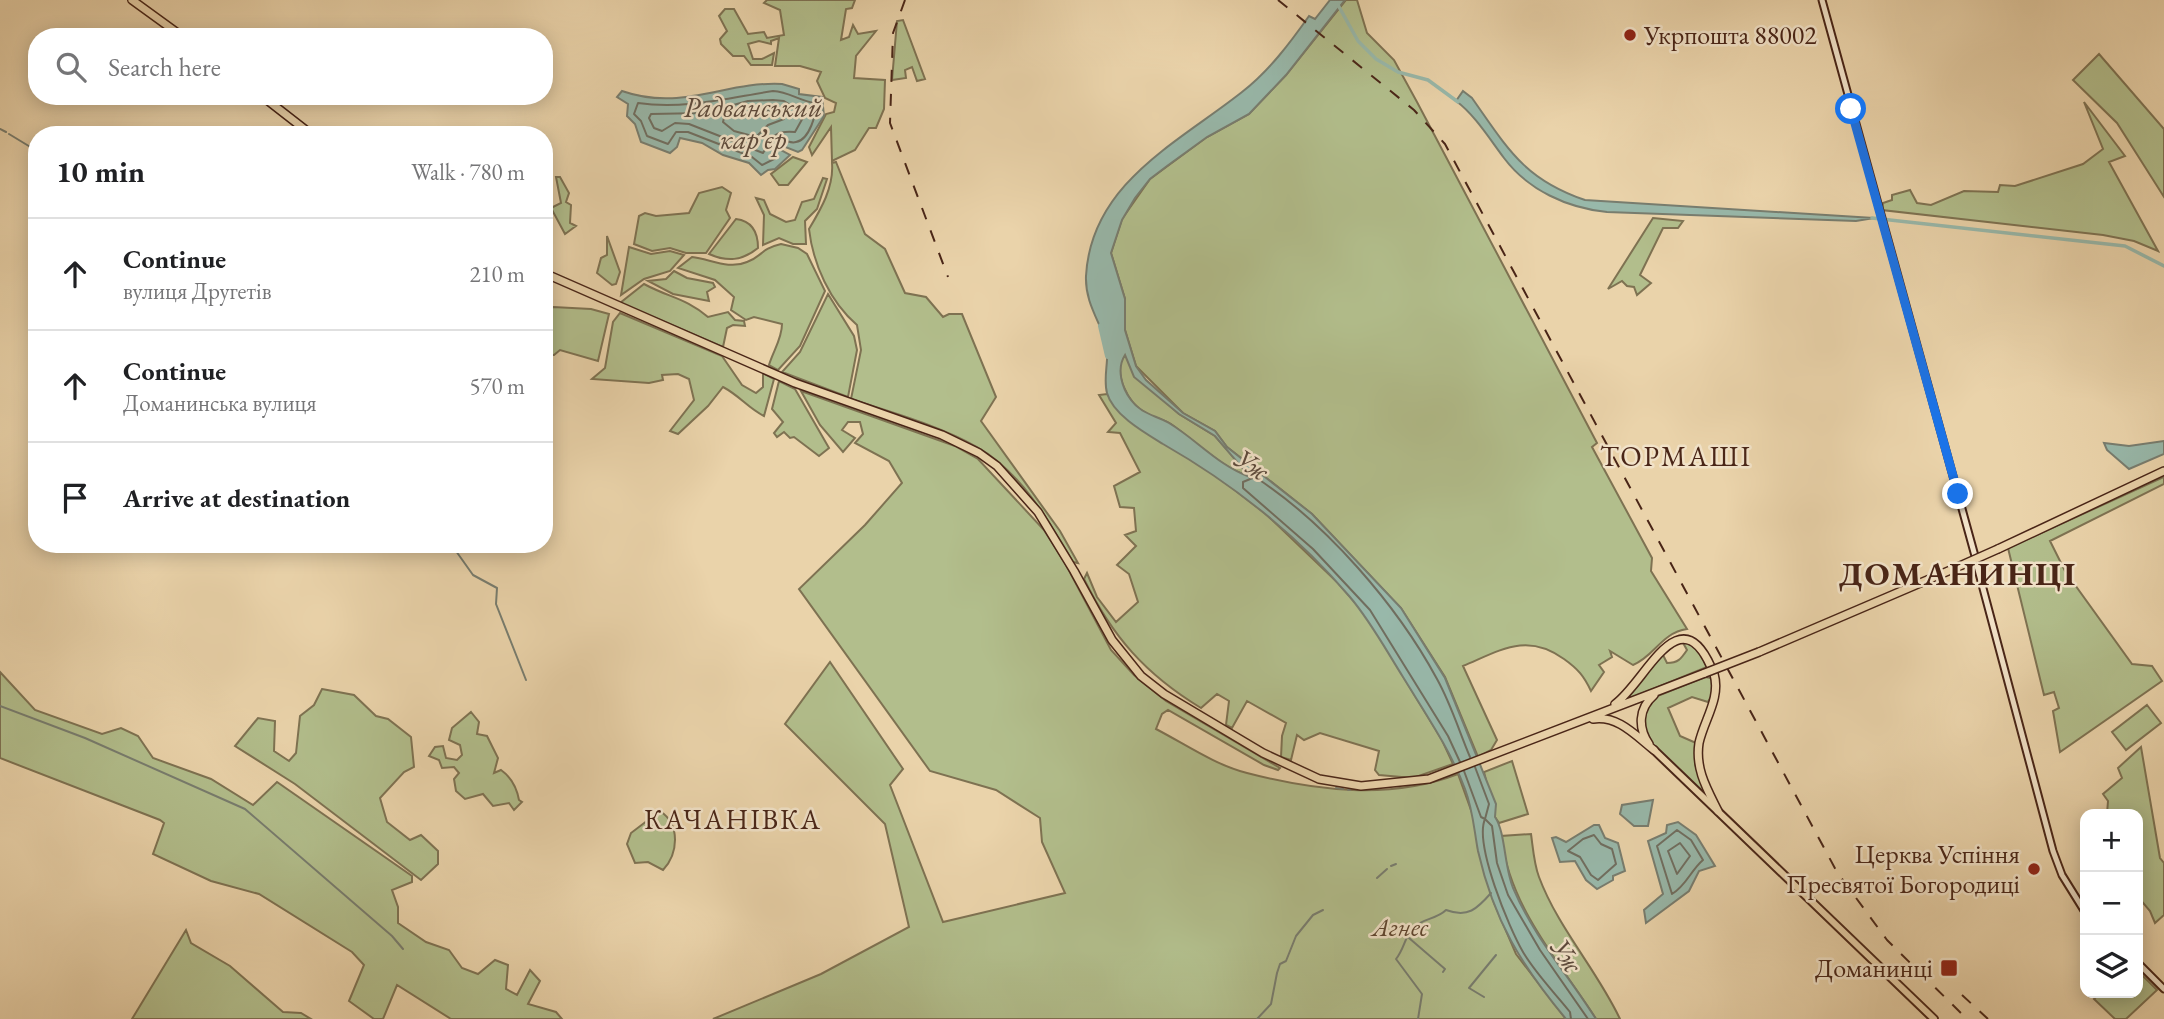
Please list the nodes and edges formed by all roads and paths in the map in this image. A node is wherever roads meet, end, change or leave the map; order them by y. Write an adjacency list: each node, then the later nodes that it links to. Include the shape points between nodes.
1 (132, 0): 3 (highway)
2 (1822, 0): 16 (main road, via 2057,863)
3 (171, 28)
4 (273, 105): 5 (highway)
5 (300, 126)
6 (553, 277): 12 (highway, via 795,383 942,435 979,453 997,466 1038,512 1112,640 1141,676 1263,753 1304,773 1346,785 1403,784 1441,775)
7 (2164, 471): 8 (highway, bridge, via 1953,569)
8 (1710, 671): 9 (highway); 11 (highway, via 1695,642 1673,640 1629,692); 15 (highway, via 1715,694 1698,757 1701,777)
9 (1660, 691): 10 (highway); 14 (highway, via 1648,701 1641,720 1644,736)
10 (1620, 705): 11 (highway); 13 (highway)
11 (1605, 711): 12 (highway)
12 (1579, 721): 13 (highway, via 1600,718)
13 (1620, 724): 14 (highway)
14 (1654, 750): 15 (main road)
15 (1718, 811): 19 (main road)
16 (2080, 903)
17 (2143, 968): 18 (main road)
18 (2164, 989)
19 (1934, 1019)

